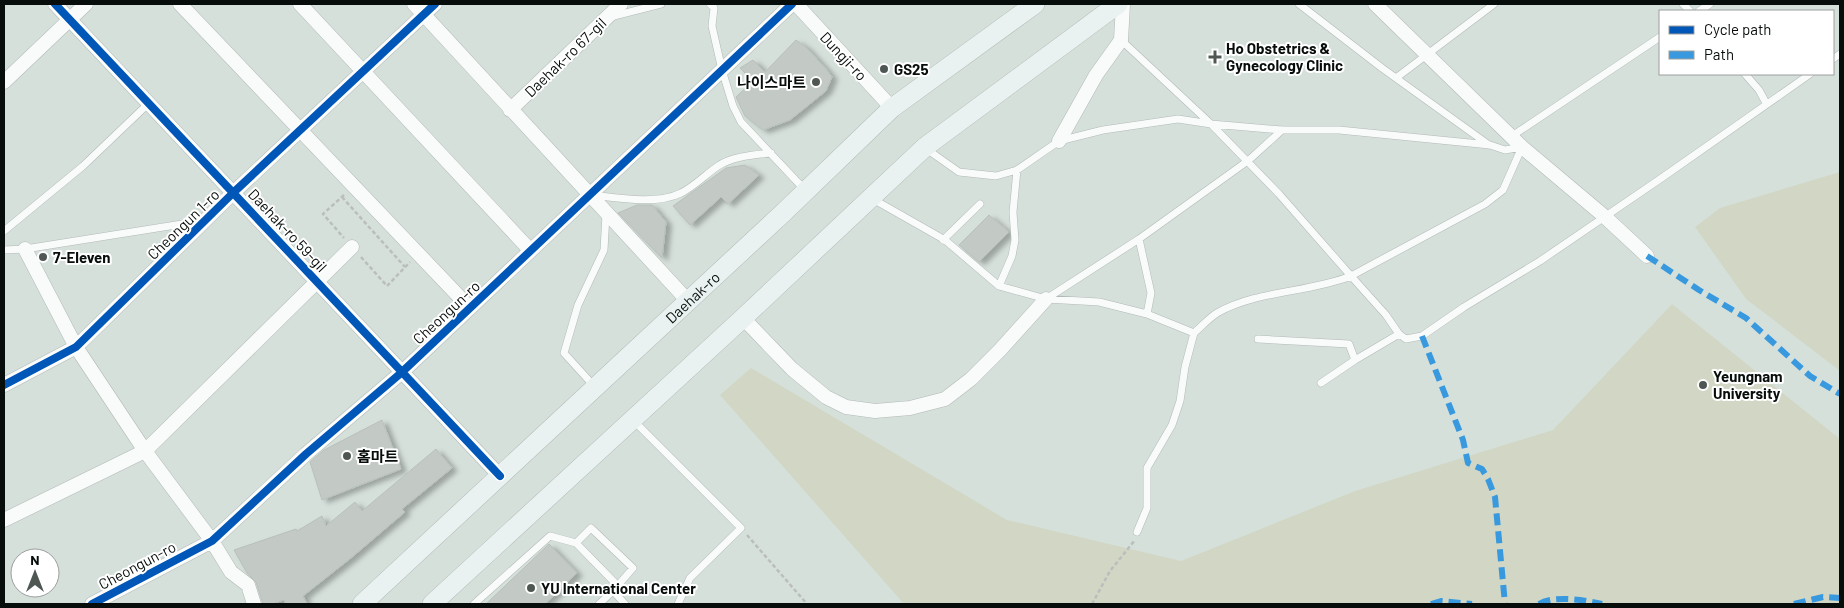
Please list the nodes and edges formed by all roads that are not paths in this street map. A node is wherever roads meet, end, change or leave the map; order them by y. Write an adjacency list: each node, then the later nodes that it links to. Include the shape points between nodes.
1 (55, 4): 20 (street, Daehak-ro 59-gil)
2 (86, 4): 20 (street)
3 (180, 4): 35 (street)
4 (300, 4): 25 (street)
5 (435, 4): 18 (street, Cheongun 1-ro)
6 (621, 4): 19 (street, Daehak-ro 67-gil)
7 (661, 4): 17 (lane)
8 (710, 4): 24 (lane, via 714,8 712,26)
9 (792, 4): 24 (street, Cheongun-ro)
10 (796, 4): 32 (street, Dungji-ro)
11 (1035, 4): 32 (main road, Daehak-ro)
12 (1118, 4): 40 (main road)
13 (1123, 4): 22 (street)
14 (1299, 4): 28 (lane)
15 (1375, 4): 23 (street)
16 (1494, 4): 23 (lane)
17 (651, 6): 19 (lane)
18 (418, 9): 25 (street, Cheongun 1-ro); 33 (street)
19 (605, 19): 33 (street, Daehak-ro 67-gil)
20 (70, 20): 29 (street); 30 (street, Daehak-ro 59-gil)
21 (1659, 38): 37 (lane)
22 (1120, 40): 34 (lane); 38 (street, via 1096,75)
23 (1427, 54): 28 (lane); 37 (street)
24 (722, 70): 42 (lane, via 741,122); 47 (street, Cheongun-ro)
25 (363, 71): 35 (street, Cheongun 1-ro); 59 (street)
26 (1746, 75): 31 (lane)
27 (1808, 75): 31 (lane)
28 (1396, 78): 39 (lane)
29 (4, 82)
30 (149, 103): 46 (street, Daehak-ro 59-gil); 53 (lane, via 83,166)
31 (1766, 103): 51 (lane)
32 (892, 108): 45 (main road, Daehak-ro)
33 (510, 110): 47 (street)
34 (1211, 124): 36 (lane); 38 (lane, via 1178,119 1103,130); 43 (lane)
35 (300, 130): 46 (street, Cheongun 1-ro); 66 (street)
36 (1282, 130): 39 (lane, via 1339,130); 43 (lane)
37 (1512, 136): 41 (street)
38 (1060, 141): 44 (lane)
39 (1490, 145): 41 (lane, via 1505,150)
40 (925, 147): 44 (lane, via 959,172 996,176); 48 (main road)
41 (1522, 147): 51 (street); 61 (lane, via 1503,190 1485,204)
42 (771, 153): 45 (lane); 47 (lane, via 720,164 681,193 663,199)
43 (1247, 162): 54 (lane); 61 (lane)
44 (1017, 170): 63 (lane, via 1015,240)
45 (806, 190): 65 (main road, Daehak-ro)
46 (234, 192): 52 (street, Cheongun 1-ro); 62 (street, Daehak-ro 59-gil)
47 (590, 195): 50 (street); 59 (street, Cheongun-ro)
48 (871, 198): 55 (lane); 68 (main road)
49 (980, 204): 55 (lane)
50 (606, 213): 65 (street); 77 (lane, via 604,250 578,305 564,353)
51 (1604, 216): 60 (street); 70 (lane, via 1422,336 1406,339)
52 (206, 220): 57 (lane); 72 (street, Cheongun 1-ro)
53 (4, 231)
54 (1139, 239): 64 (lane); 67 (lane, via 1151,293)
55 (943, 240): 63 (lane)
56 (352, 247): 62 (street)
57 (25, 249): 58 (lane); 72 (street)
58 (4, 250)
59 (530, 250): 66 (street, Cheongun-ro)
60 (1647, 256)
61 (1351, 276): 69 (lane, via 1331,284 1246,301 1216,314); 70 (lane)
62 (317, 283): 74 (street, Daehak-ro 59-gil); 79 (street)
63 (999, 286): 64 (lane)
64 (1046, 299): 67 (lane, via 1099,302); 68 (street, via 1000,350 945,399 910,408 875,411 846,407 826,397 792,369)
65 (688, 301): 77 (main road, Daehak-ro)
66 (470, 308): 74 (street, Cheongun-ro)
67 (1147, 314): 69 (lane)
68 (743, 318): 78 (main road)
69 (1194, 333): 82 (lane, via 1172,425 1147,468 1147,508)
70 (1399, 334): 73 (lane)
71 (1258, 339): 73 (lane, via 1349,344)
72 (76, 347): 76 (street, Cheongun 1-ro); 79 (street)
73 (1355, 360): 75 (lane)
74 (401, 373): 80 (street, Daehak-ro 59-gil); 83 (street, Cheongun-ro, via 306,454)
75 (1321, 384)
76 (4, 386)
77 (595, 387): 80 (main road, Daehak-ro)
78 (633, 420): 89 (main road); 93 (lane, via 741,528 690,578)
79 (145, 451): 81 (street); 83 (street)
80 (500, 476): 88 (main road, Daehak-ro)
81 (4, 520)
82 (1137, 532)
83 (212, 541): 86 (street, Cheongun-ro); 87 (street, via 231,572 248,585)
84 (576, 543): 85 (lane); 85 (lane, via 591,528 633,568); 90 (lane, via 550,536)
85 (615, 589): 91 (lane); 92 (lane)
86 (92, 604)
87 (254, 604)
88 (362, 604)
89 (432, 604)
90 (474, 604)
91 (599, 604)
92 (625, 604)
93 (678, 604)

